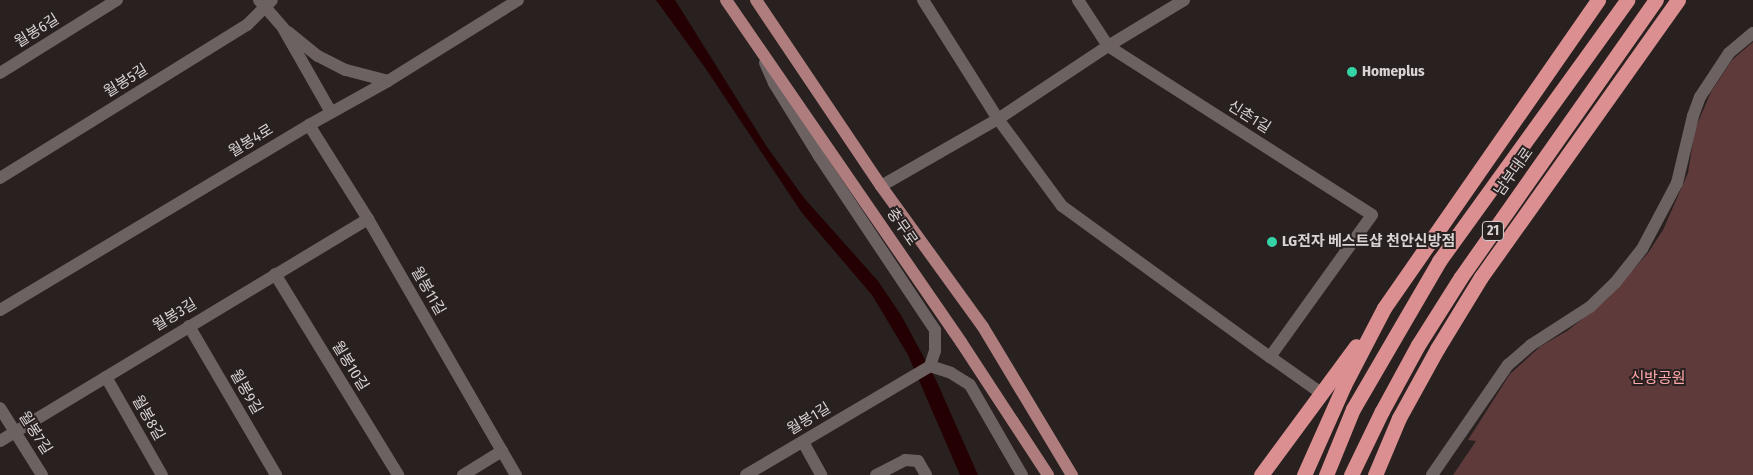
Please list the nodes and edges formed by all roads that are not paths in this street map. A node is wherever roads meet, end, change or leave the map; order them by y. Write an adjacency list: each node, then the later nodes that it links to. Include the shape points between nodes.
1 (117, 0): 17 (street, 월봉6길)
2 (518, 0): 18 (street, 월봉4로)
3 (726, 0): 16 (main road, 충무로)
4 (756, 0): 23 (main road, 충무로)
5 (923, 0): 20 (street)
6 (1078, 0): 15 (street, 신촌1길)
7 (1184, 0): 15 (street)
8 (1598, 0): 26 (highway)
9 (1627, 0): 53 (highway, 남부대로 / 21, via 1434,269 1353,409)
10 (1656, 0): 54 (highway, 남부대로 / 21, via 1460,277 1418,345)
11 (1678, 0): 55 (highway, via 1481,277 1427,366)
12 (266, 2): 13 (street); 22 (street, 월봉5길, via 247,25)
13 (283, 28): 18 (street, via 318,56 346,70); 19 (street)
14 (1753, 33): 56 (street, via 1729,53 1700,97 1677,183 1642,249 1616,283 1590,307 1508,365)
15 (1108, 46): 20 (street); 29 (street, 신촌1길, via 1372,215)
16 (760, 50): 30 (street, via 774,82 818,156 935,330 935,351); 49 (main road, 충무로, via 961,342)
17 (0, 73)
18 (388, 81): 19 (street, 월봉4로)
19 (331, 112): 21 (street, 월봉4로)
20 (998, 119): 23 (street); 29 (street, via 1062,206)
21 (309, 125): 24 (street, 월봉11길); 27 (street, 월봉4로)
22 (0, 178)
23 (881, 186): 50 (main road, 충무로, via 984,327)
24 (368, 219): 25 (street, 월봉3길); 37 (street, 월봉11길)
25 (275, 274): 28 (street, 월봉3길); 41 (street, 월봉10길)
26 (1384, 308): 32 (highway); 52 (highway, via 1344,385)
27 (0, 310)
28 (189, 326): 31 (street, 월봉3길); 40 (street, 월봉9길)
29 (1270, 357): 32 (street)
30 (930, 366): 36 (street, 월봉1길); 48 (street, via 951,373 970,385)
31 (106, 377): 34 (street, 월봉3길); 39 (street, 월봉8길)
32 (1321, 393): 51 (highway)
33 (0, 408): 34 (street, 월봉7길)
34 (14, 432): 35 (street, 월봉3길); 38 (street, 월봉7길)
35 (0, 441)
36 (803, 442): 44 (street, 월봉1길); 45 (street)
37 (502, 451): 42 (street); 43 (street, 월봉11길)
38 (42, 475)
39 (162, 475)
40 (276, 475)
41 (398, 475)
42 (463, 475)
43 (516, 475)
44 (746, 475)
45 (821, 475)
46 (876, 475): 47 (street, via 905,460 918,461)
47 (926, 475)
48 (1022, 475)
49 (1048, 475)
50 (1072, 475)
51 (1261, 475)
52 (1304, 475)
53 (1326, 475)
54 (1351, 475)
55 (1374, 475)
56 (1432, 475)

